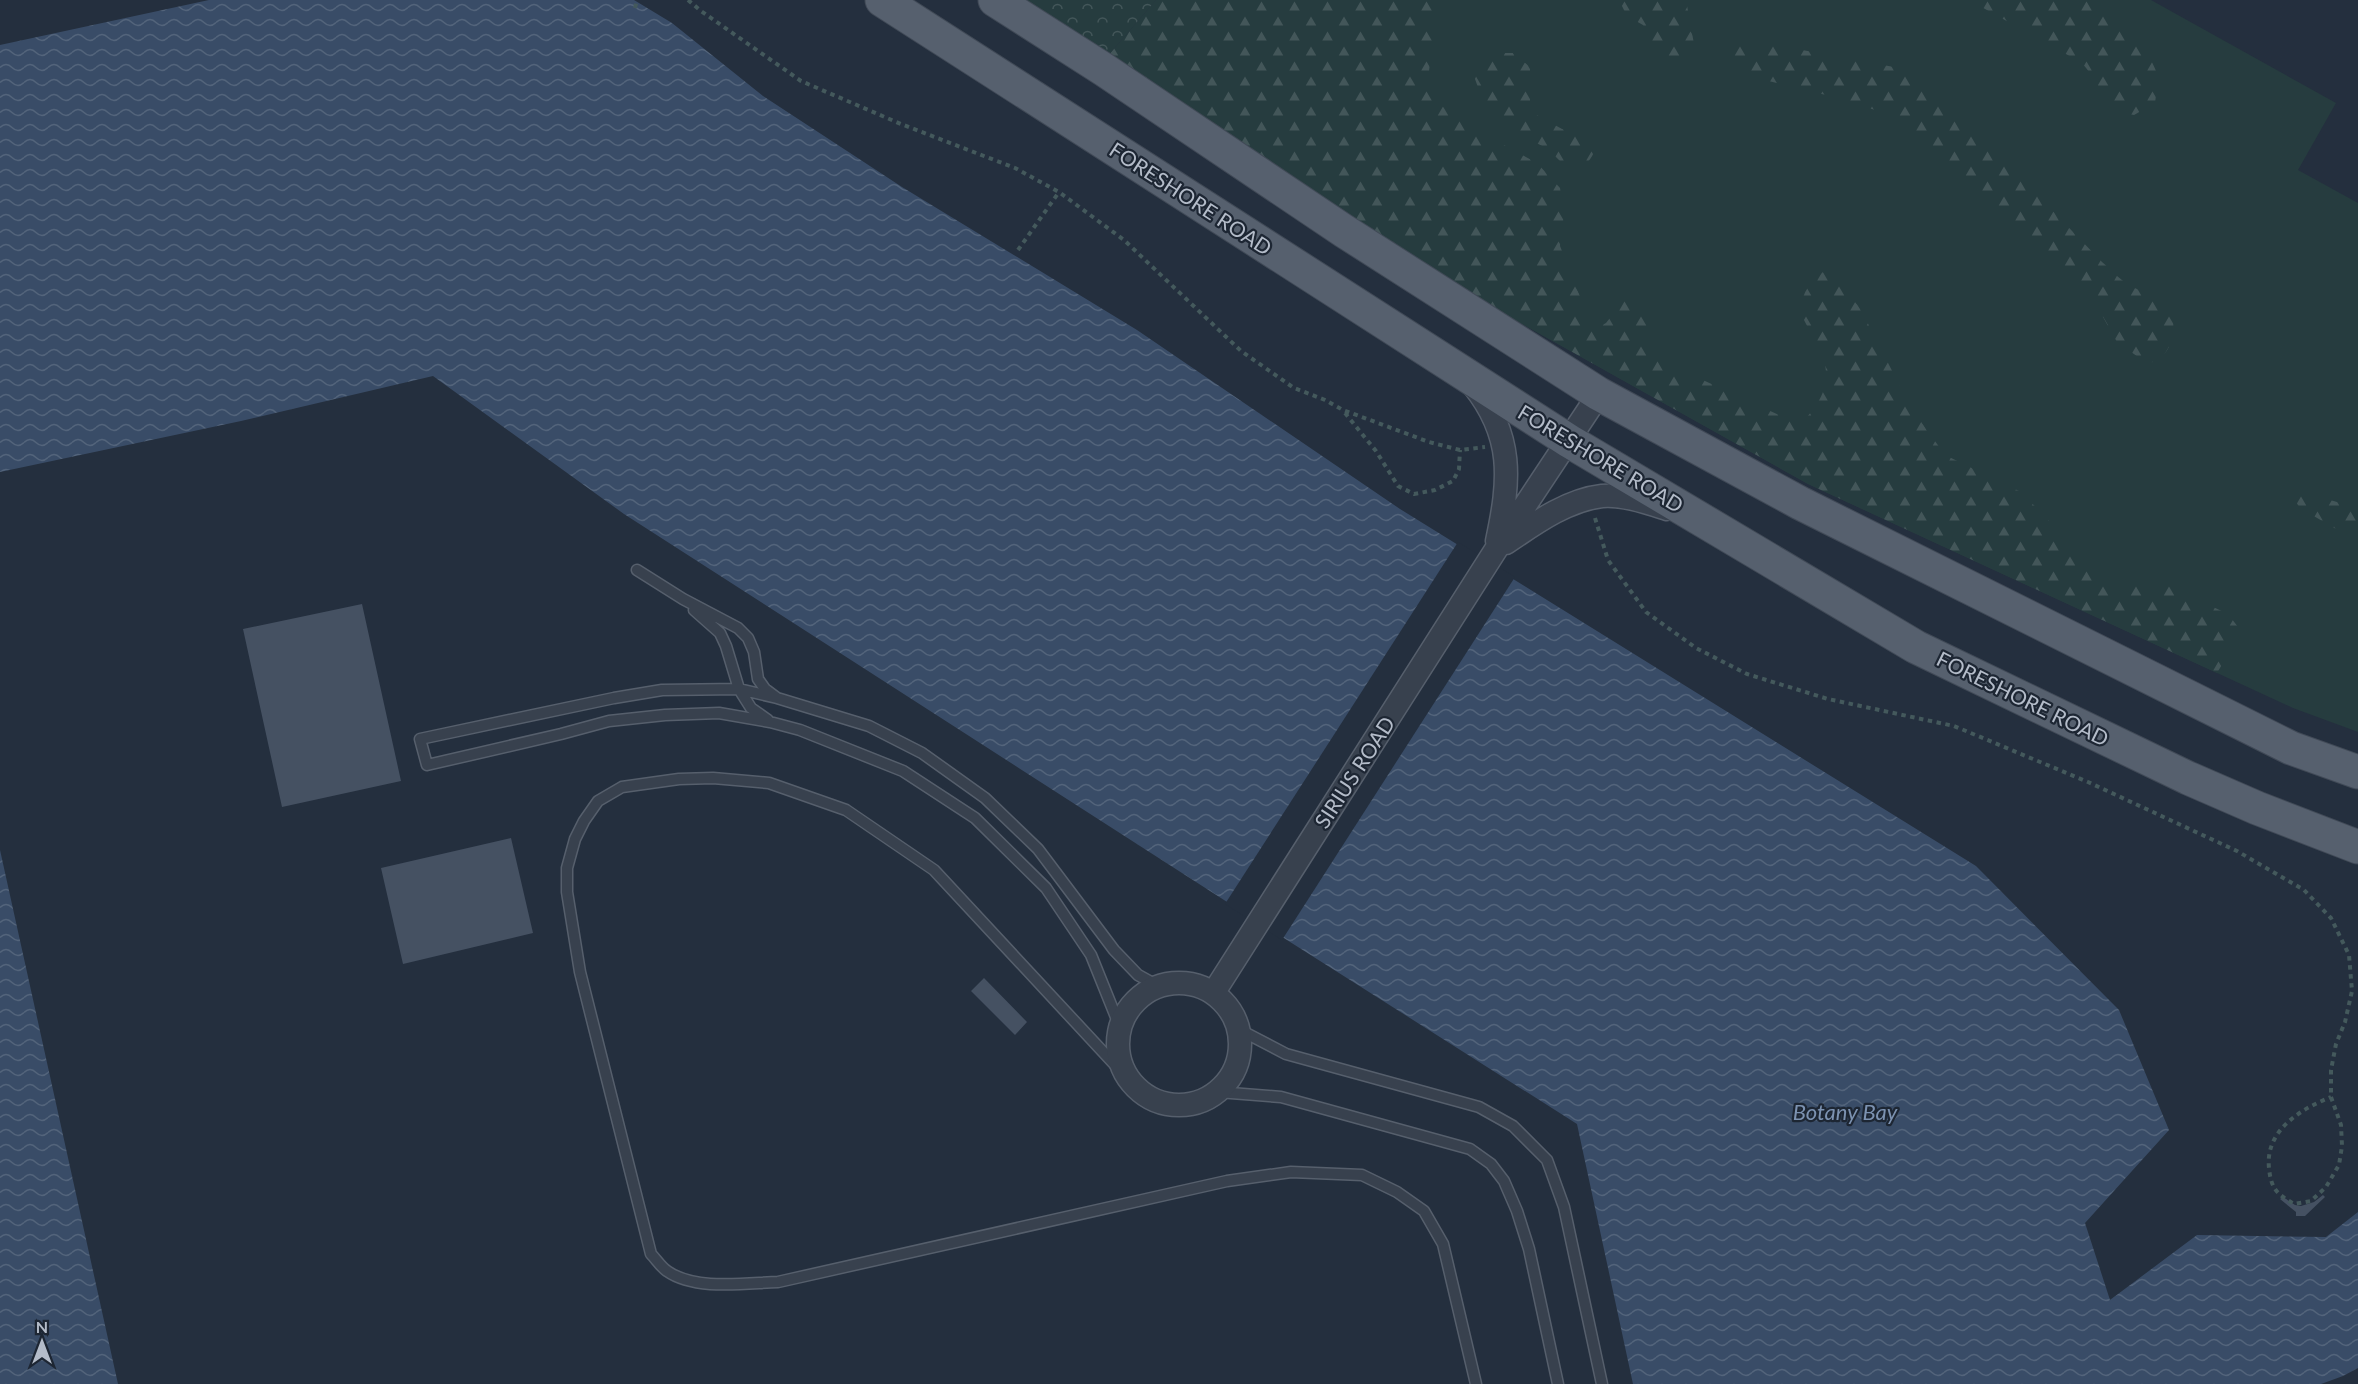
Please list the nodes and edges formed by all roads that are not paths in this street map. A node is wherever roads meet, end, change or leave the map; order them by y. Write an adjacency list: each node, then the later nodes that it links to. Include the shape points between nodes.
1 (882, 0): 3 (main road, FORESHORE ROAD)
2 (996, 0): 4 (main road, via 1344,231)
3 (1463, 373): 5 (main road, FORESHORE ROAD); 7 (street, SIRIUS ROAD, via 1489,406 1505,451 1504,510)
4 (1599, 394): 5 (street, SIRIUS ROAD); 13 (main road, via 1800,503 2280,742)
5 (1569, 441): 6 (main road, FORESHORE ROAD); 7 (street, SIRIUS ROAD)
6 (1713, 526): 7 (street, SIRIUS ROAD, via 1660,507 1604,496 1578,502 1549,516); 14 (main road, FORESHORE ROAD, via 1916,646 2188,778)
7 (1495, 551): 16 (street, SIRIUS ROAD)
8 (637, 570): 9 (lane)
9 (683, 599): 10 (lane, via 720,633); 11 (lane, via 738,628 748,638 758,679)
10 (739, 689): 11 (lane); 12 (lane, via 751,708); 12 (lane, via 662,690 420,739 427,765 609,721 719,713)
11 (777, 698): 15 (lane, via 869,726 922,753 985,798 1038,849 1114,950 1138,975)
12 (770, 722): 17 (lane, via 903,771 975,818 1046,888 1091,955)
13 (2358, 772)
14 (2358, 847)
15 (1158, 986): 16 (street, via 1196,984); 17 (street, via 1141,995 1128,1009)
16 (1214, 992): 18 (street, via 1230,1008)
17 (1120, 1027): 19 (street, via 1121,1065)
18 (1240, 1030): 20 (street, via 1238,1064); 23 (lane, via 1286,1054 1479,1107 1513,1126 1547,1160 1564,1207)
19 (1131, 1082): 20 (street, via 1145,1095 1163,1103 1192,1103); 21 (lane, via 934,870 846,810 770,783 713,778 652,782 622,787 598,801 575,839 567,868 567,892 580,972 651,1254 667,1271 692,1282 778,1282 1227,1181 1291,1173 1362,1174 1424,1211 1443,1244)
20 (1218, 1092): 22 (lane, via 1281,1096 1470,1149 1491,1164 1504,1181 1517,1211)
21 (1476, 1384)
22 (1558, 1384)
23 (1602, 1384)

